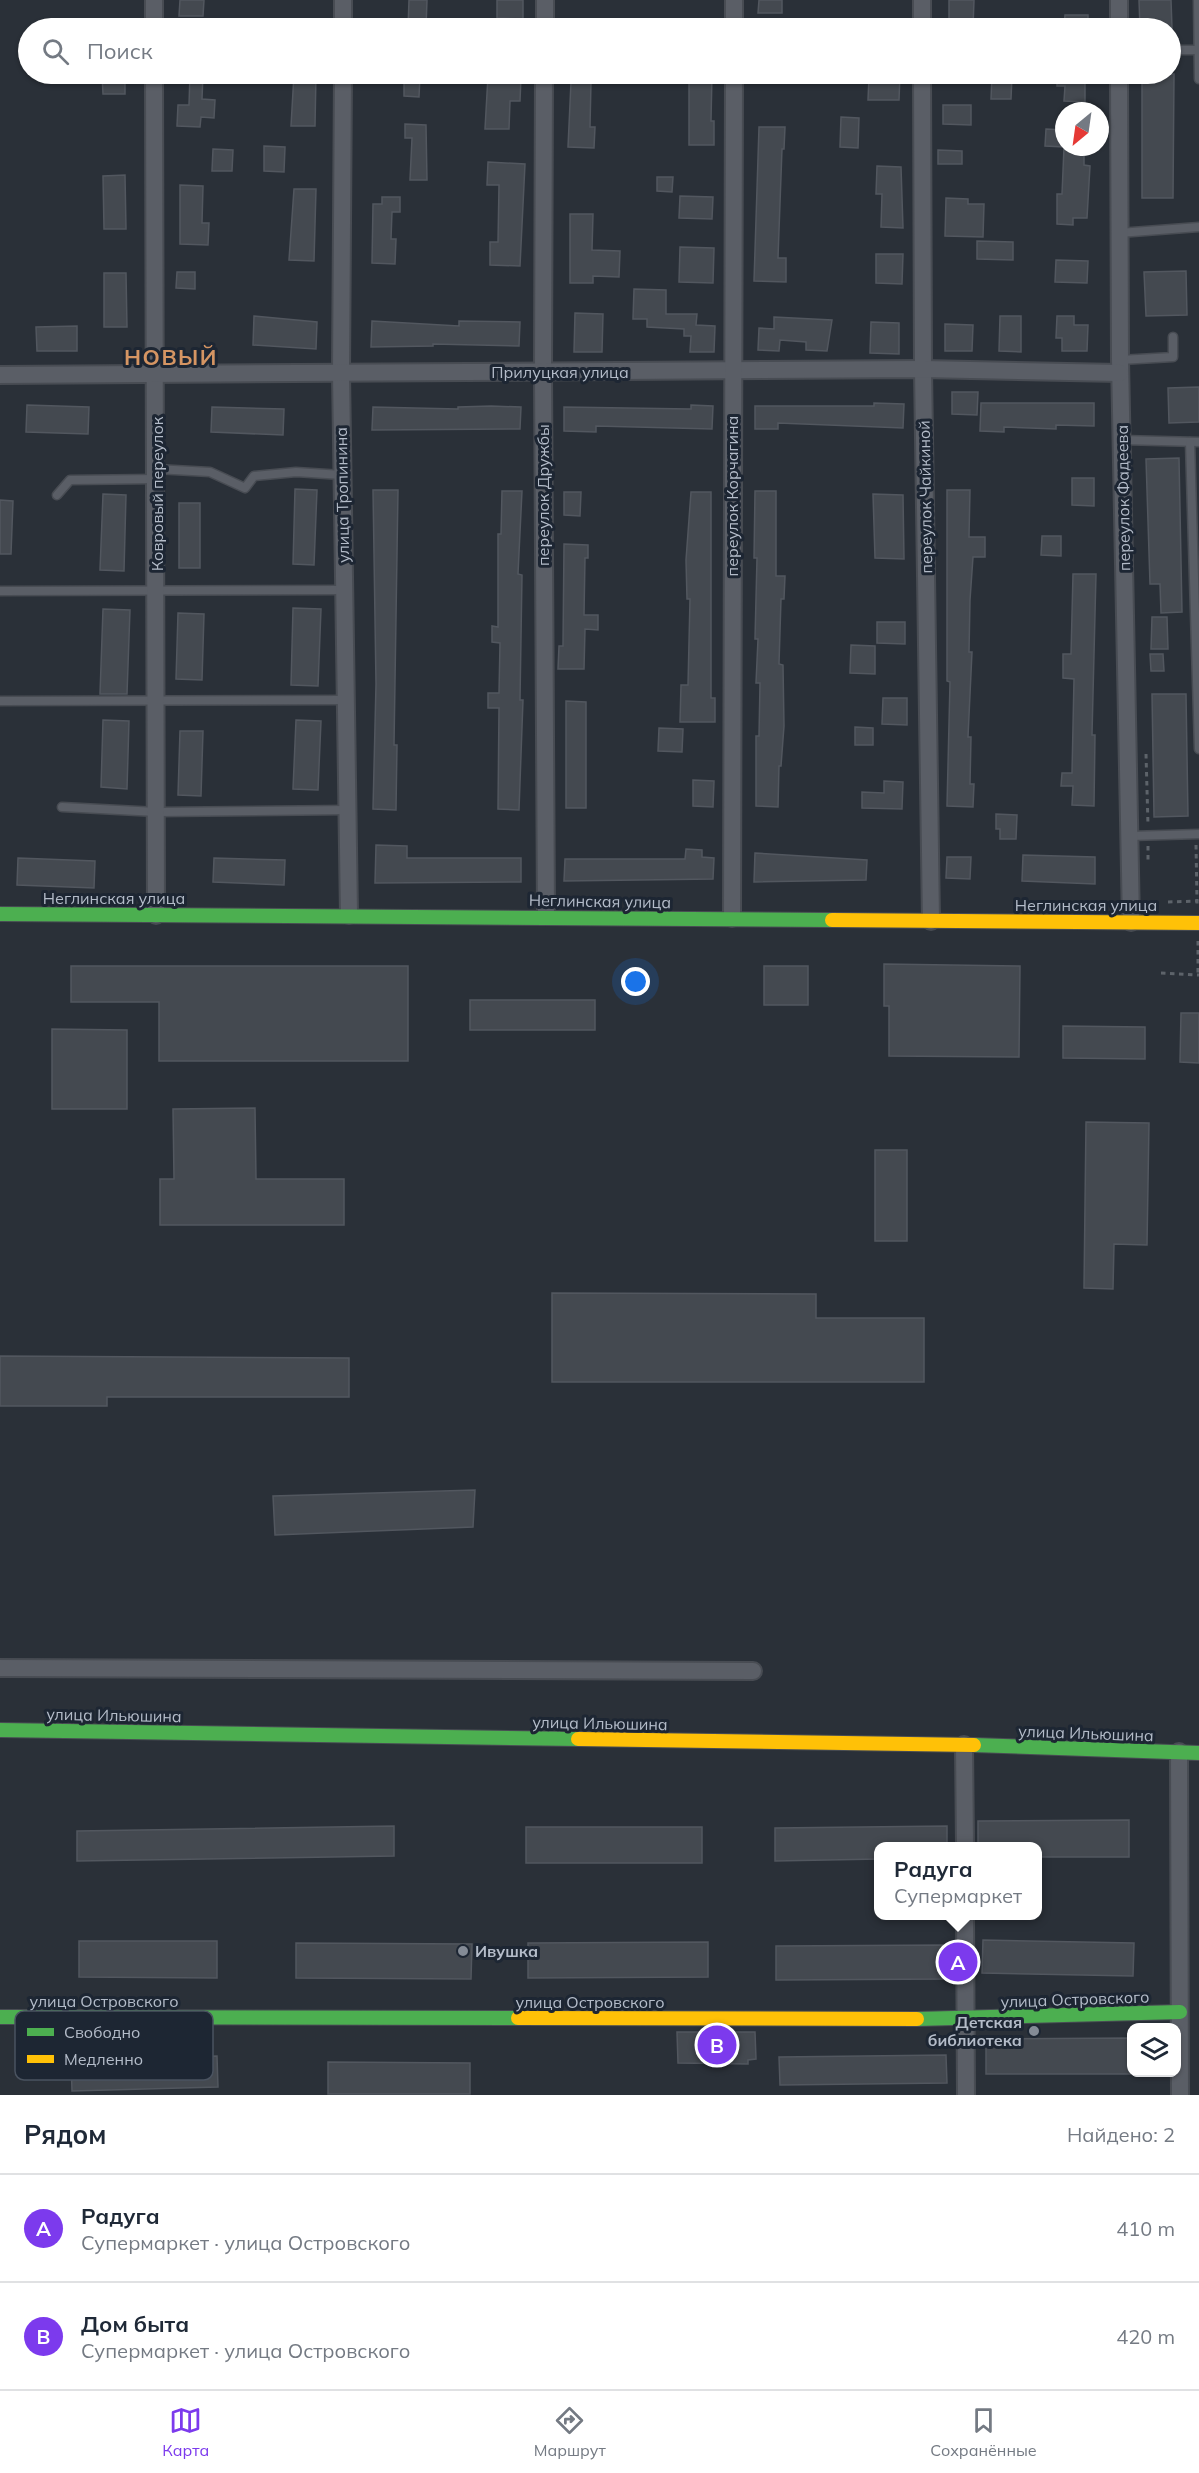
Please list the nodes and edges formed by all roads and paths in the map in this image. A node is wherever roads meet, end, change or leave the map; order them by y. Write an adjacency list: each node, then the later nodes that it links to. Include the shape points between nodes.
1 (154, 0): 8 (street)
2 (343, 0): 9 (street)
3 (545, 0): 10 (street)
4 (734, 0): 11 (street)
5 (922, 0): 12 (street)
6 (1119, 0): 13 (street)
7 (1198, 0): 15 (lane)
8 (154, 18)
9 (343, 18)
10 (544, 18)
11 (734, 18)
12 (922, 18)
13 (1119, 18)
14 (1181, 50): 15 (lane)
15 (1199, 50): 16 (lane)
16 (1199, 79)
17 (154, 84): 28 (street, Ковровый переулок)
18 (343, 84): 31 (street, улица Тропинина)
19 (544, 84): 29 (street, переулок Дружбы)
20 (734, 84): 30 (street, переулок Корчагина)
21 (922, 84): 27 (street, переулок Чайкиной)
22 (1119, 84): 24 (street, переулок Фадеева)
23 (1199, 227): 24 (lane)
24 (1119, 232): 26 (street, переулок Фадеева)
25 (1173, 337): 26 (lane, via 1173,357)
26 (1120, 366): 27 (street, Прилуцкая улица); 33 (street, переулок Фадеева)
27 (923, 369): 30 (street, Прилуцкая улица); 56 (street, переулок Чайкиной)
28 (156, 372): 31 (street, Прилуцкая улица); 32 (street, Прилуцкая улица); 35 (street, Ковровый переулок)
29 (543, 372): 30 (street, Прилуцкая улица); 31 (street, Прилуцкая улица); 54 (street, переулок Дружбы)
30 (732, 372): 55 (street, переулок Корчагина)
31 (340, 373): 36 (street, улица Тропинина)
32 (0, 375)
33 (1122, 440): 34 (lane); 49 (street, переулок Фадеева)
34 (1195, 442): 44 (lane)
35 (156, 474): 36 (lane, via 210,472 244,488 255,476 296,472); 37 (lane, via 70,480); 38 (street, Ковровый переулок)
36 (342, 475): 39 (street, улица Тропинина)
37 (57, 495)
38 (157, 590): 39 (lane); 40 (lane); 41 (street, Ковровый переулок)
39 (344, 590): 42 (street, улица Тропинина)
40 (0, 591)
41 (156, 700): 42 (lane); 43 (lane); 47 (street, Ковровый переулок)
42 (346, 700): 46 (street, улица Тропинина)
43 (0, 701)
44 (1199, 749)
45 (62, 807): 47 (lane)
46 (347, 810): 47 (lane); 53 (street, улица Тропинина)
47 (157, 812): 52 (street, Ковровый переулок)
48 (1198, 834): 49 (lane); 50 (path)
49 (1130, 836): 57 (street, переулок Фадеева)
50 (1199, 901)
51 (0, 914): 52 (street, Неглинская улица)
52 (156, 915): 53 (street, Неглинская улица)
53 (349, 915): 54 (street, Неглинская улица)
54 (546, 916): 55 (street, Неглинская улица)
55 (732, 918): 56 (street, Неглинская улица)
56 (931, 921): 57 (street, Неглинская улица)
57 (1131, 922): 58 (street, Неглинская улица)
58 (1199, 922)
59 (1161, 973): 60 (path)
60 (1199, 975)
61 (0, 1668): 62 (street)
62 (753, 1671)
63 (0, 1730): 64 (street, улица Ильюшина)
64 (964, 1745): 65 (street, улица Ильюшина); 67 (street)
65 (1179, 1752): 66 (street, улица Ильюшина); 69 (street)
66 (1199, 1753)
67 (965, 1842)
68 (965, 1920): 73 (street)
69 (1180, 2012): 73 (street, улица Островского); 75 (street)
70 (0, 2017): 71 (street, улица Островского)
71 (15, 2017)
72 (213, 2017): 73 (street, улица Островского)
73 (966, 2019): 74 (street)
74 (966, 2095)
75 (1180, 2095)

